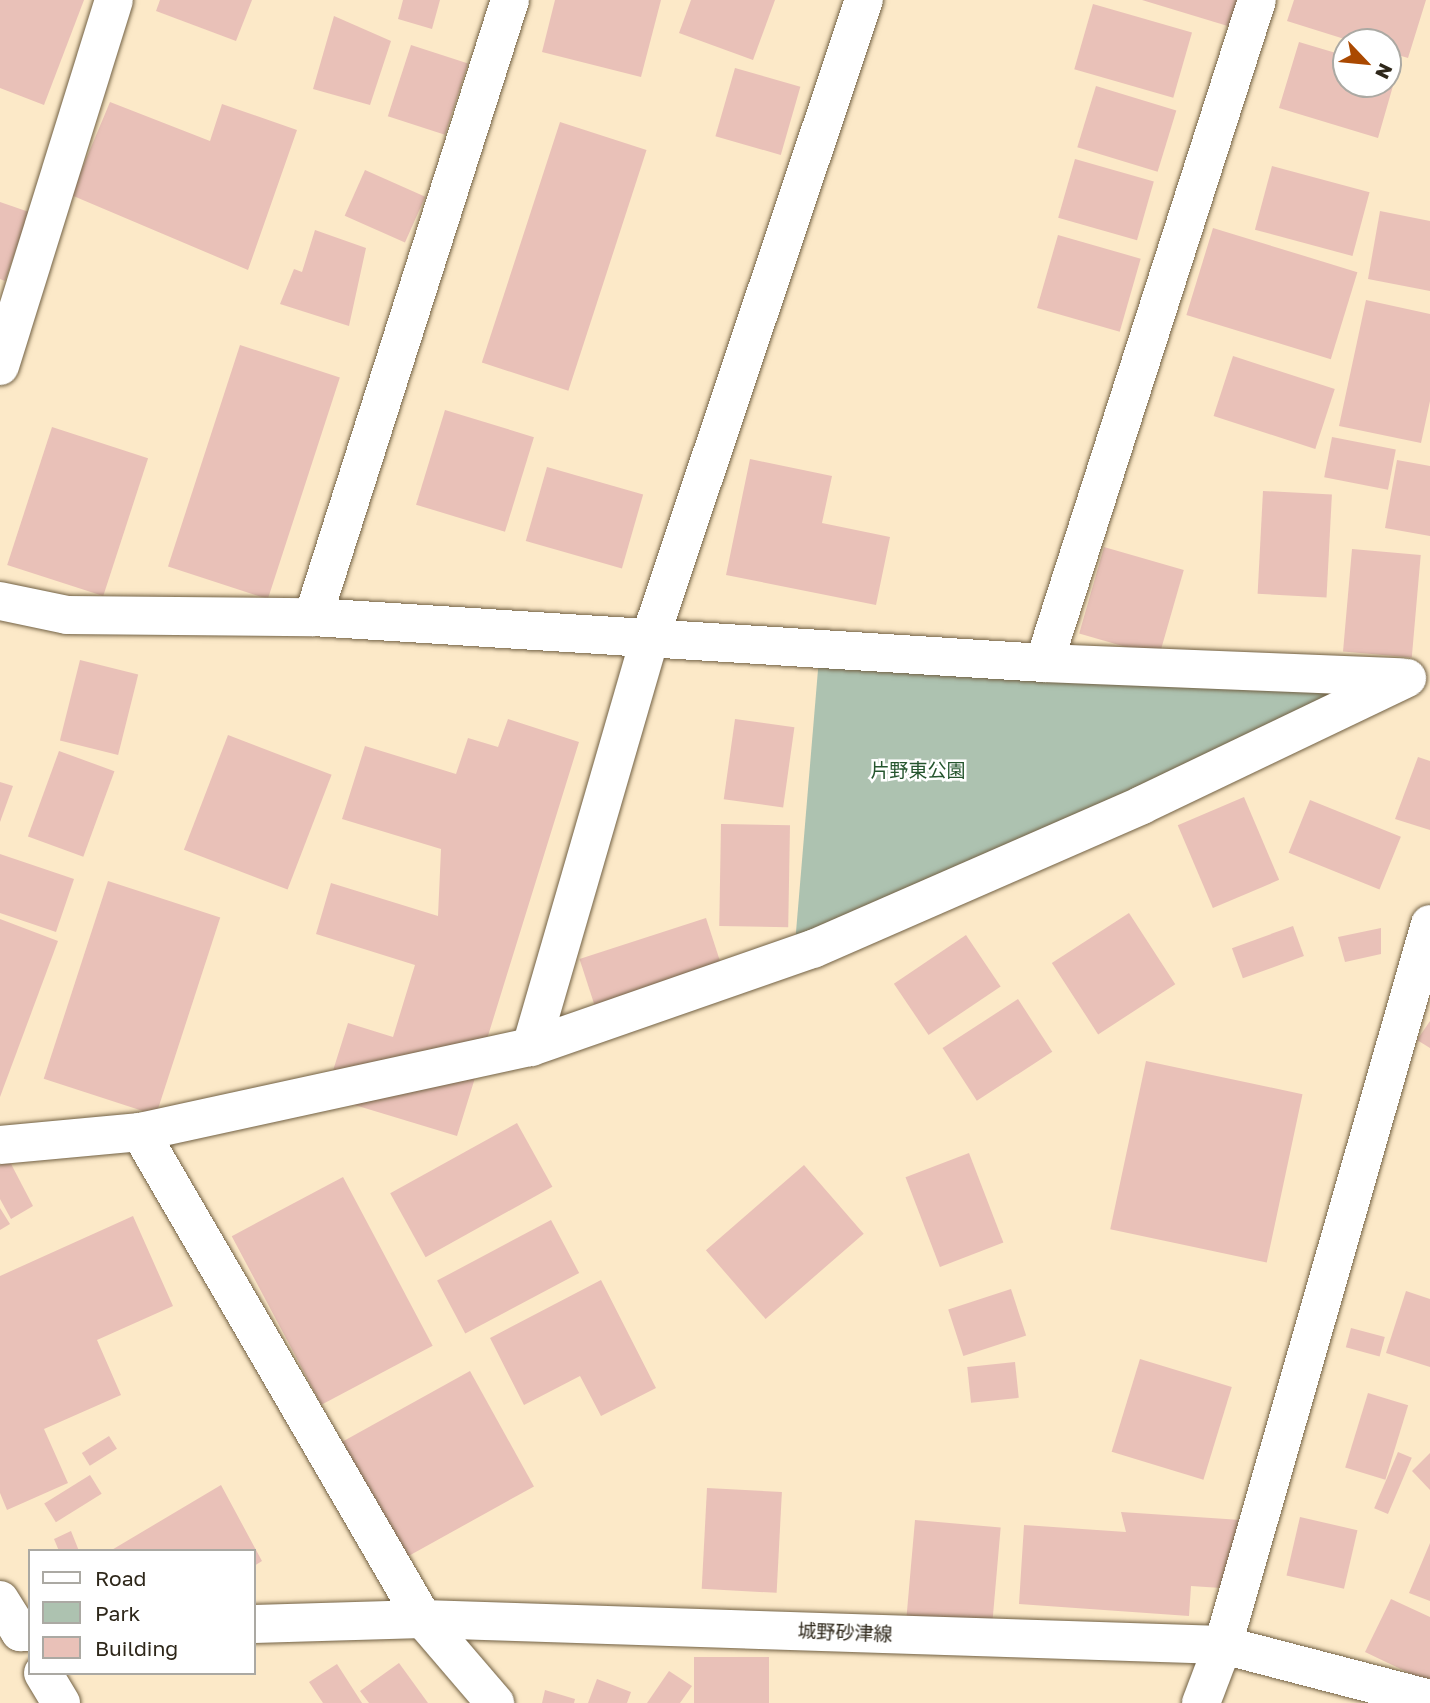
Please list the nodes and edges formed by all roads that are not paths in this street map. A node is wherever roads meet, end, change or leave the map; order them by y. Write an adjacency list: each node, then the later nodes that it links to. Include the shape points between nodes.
1 (114, 0): 5 (street)
2 (510, 0): 7 (street)
3 (864, 0): 8 (street)
4 (1257, 0): 9 (street)
5 (0, 366)
6 (0, 601): 7 (street, via 68,615)
7 (313, 617): 8 (street)
8 (650, 638): 9 (street); 12 (street)
9 (1044, 663): 10 (street)
10 (1418, 679): 12 (street, via 813,949)
11 (1430, 924): 19 (street)
12 (531, 1047): 13 (street)
13 (140, 1132): 14 (street); 16 (street)
14 (0, 1145)
15 (0, 1600): 18 (street)
16 (423, 1619): 17 (street, 城野砂津線); 19 (street, 城野砂津線); 23 (street)
17 (256, 1624)
18 (26, 1638)
19 (1223, 1645): 21 (street, 城野砂津線); 24 (street)
20 (44, 1675): 22 (street)
21 (1430, 1699)
22 (61, 1703)
23 (495, 1703)
24 (1201, 1703)

